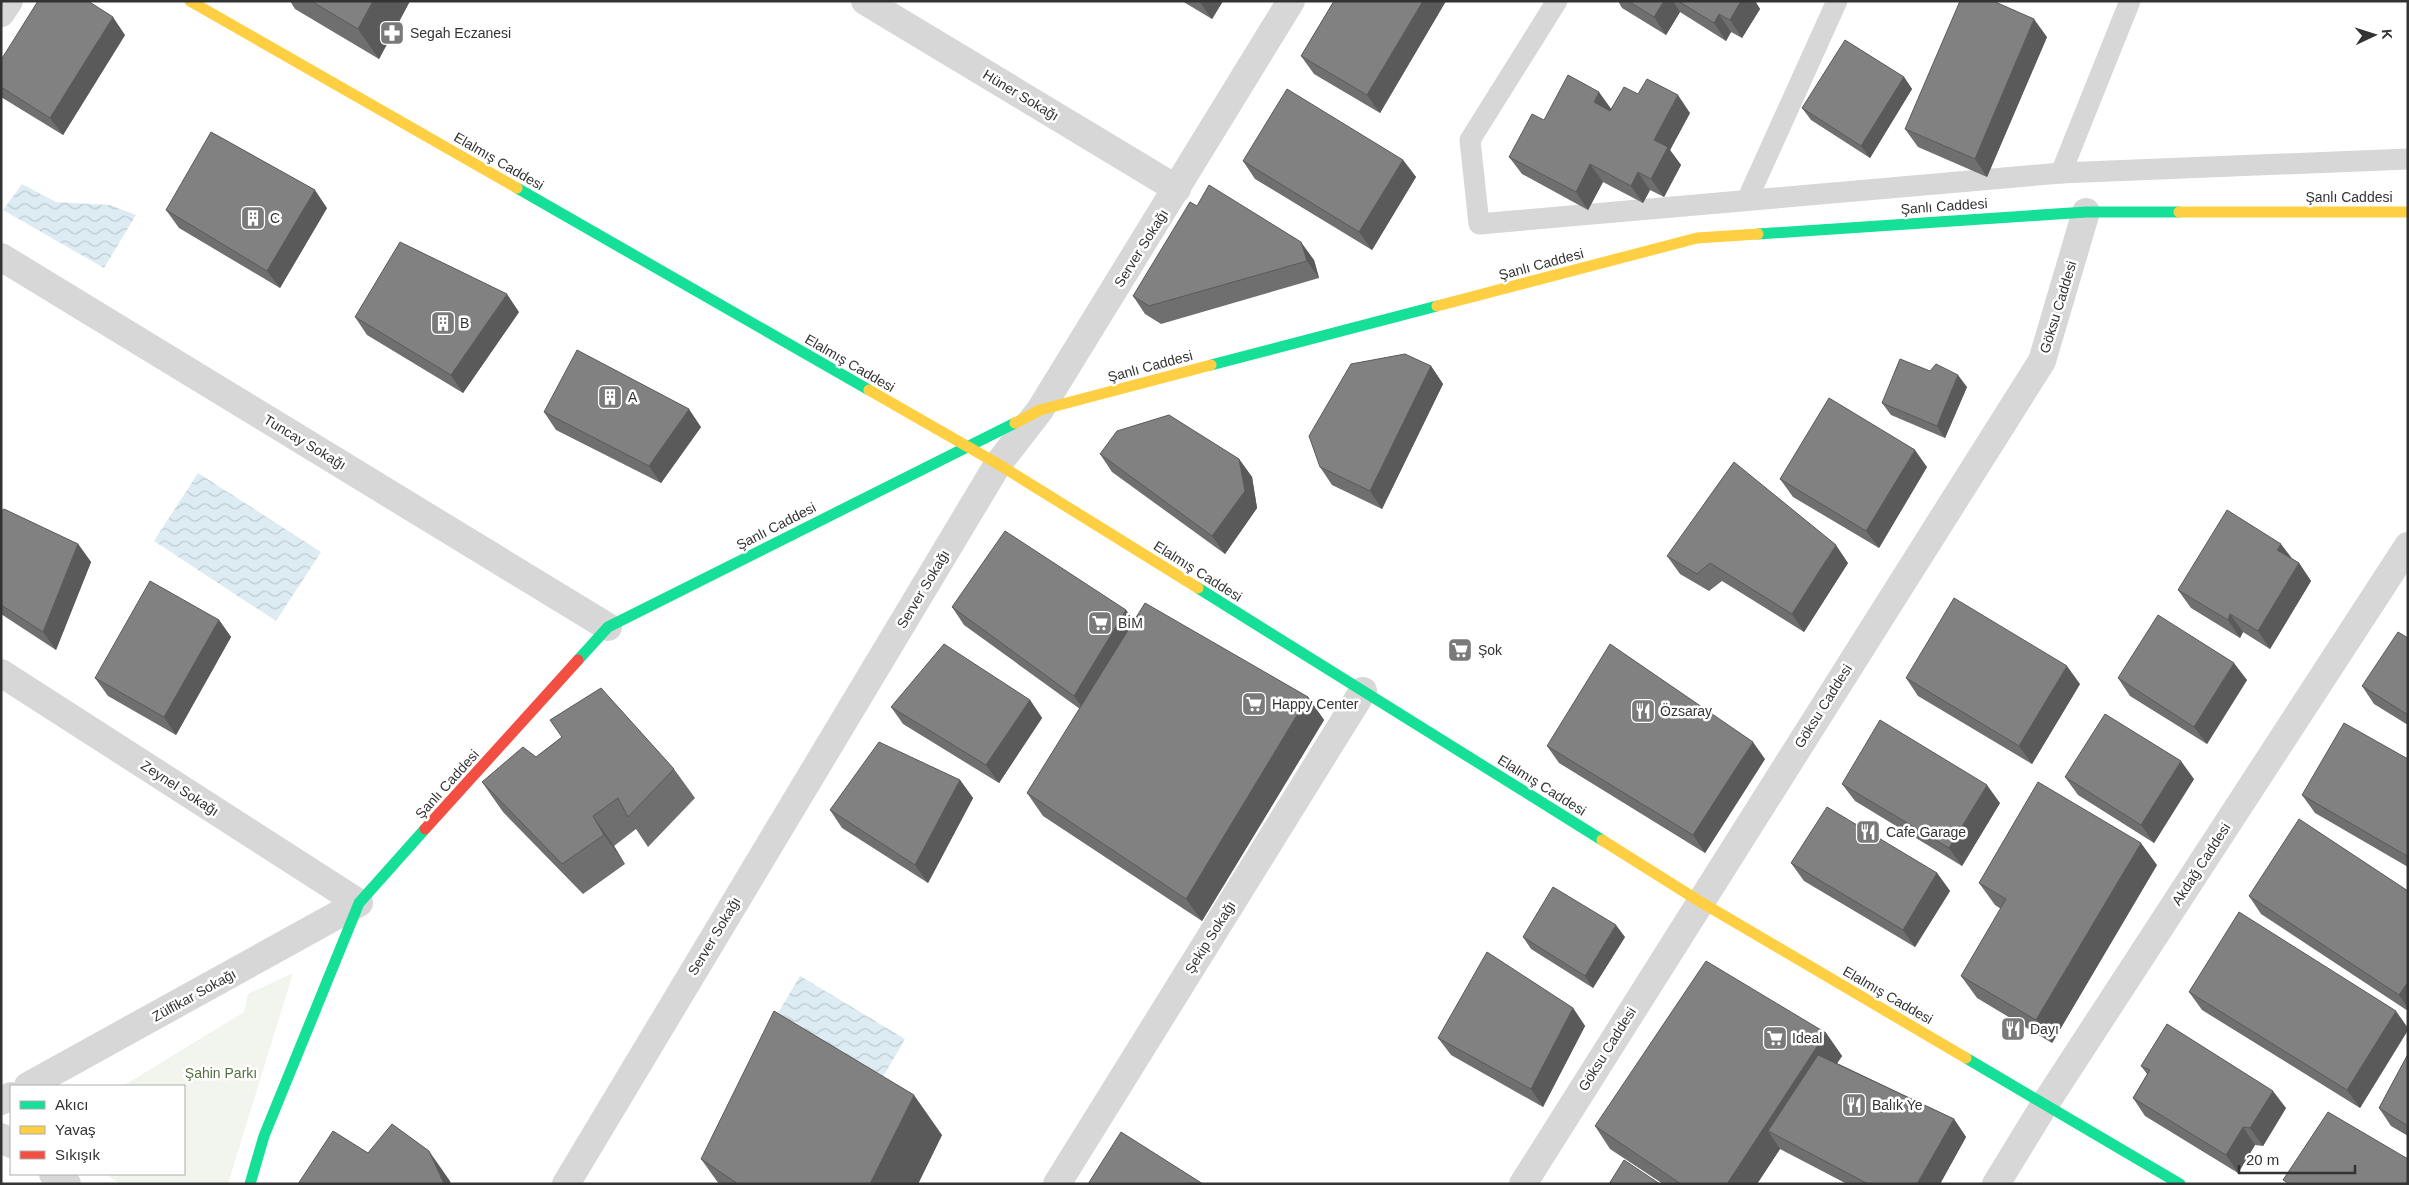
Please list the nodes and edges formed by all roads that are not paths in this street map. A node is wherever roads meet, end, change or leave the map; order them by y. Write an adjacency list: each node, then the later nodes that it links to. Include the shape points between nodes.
1 (9, 1): 8 (street)
2 (190, 1): 17 (street, Elalmış Caddesi)
3 (865, 1): 11 (street, Hüner Sokağı)
4 (1291, 1): 11 (street, Server Sokağı)
5 (1557, 1): 12 (lane, via 1470,140 1479,224)
6 (1837, 1): 12 (lane)
7 (2130, 1): 10 (lane)
8 (1, 13)
9 (2406, 154): 10 (lane)
10 (2061, 173): 12 (lane)
11 (1177, 189): 16 (street, Server Sokağı)
12 (1747, 200)
13 (2086, 212): 14 (street, Şanlı Caddesi); 16 (street, Şanlı Caddesi, via 1697,238); 23 (street, Göksu Caddesi, via 2042,361)
14 (2408, 212)
15 (1, 257): 20 (street, Tuncay Sokağı)
16 (1040, 410): 17 (street, Şanlı Caddesi); 18 (street, Server Sokağı)
17 (968, 448): 18 (street, Elalmış Caddesi); 20 (street, Şanlı Caddesi)
18 (998, 464): 22 (street, Elalmış Caddesi); 30 (street, Server Sokağı)
19 (2408, 546): 26 (street, Akdağ Caddesi)
20 (608, 628): 24 (street, Şanlı Caddesi)
21 (1, 673): 24 (street, Zeynel Sokağı)
22 (1363, 691): 23 (street, Elalmış Caddesi); 31 (street, Şekip Sokağı)
23 (1699, 901): 26 (street, Elalmış Caddesi); 32 (street, Göksu Caddesi)
24 (359, 903): 25 (street, Zülfikar Sokağı); 29 (street, Şanlı Caddesi, via 264,1136)
25 (30, 1085)
26 (2045, 1104): 33 (street, Akdağ Caddesi); 34 (street, Elalmış Caddesi)
27 (54, 1175): 28 (street)
28 (67, 1184)
29 (250, 1184)
30 (566, 1184)
31 (1057, 1184)
32 (1523, 1184)
33 (1996, 1184)
34 (2180, 1184)

